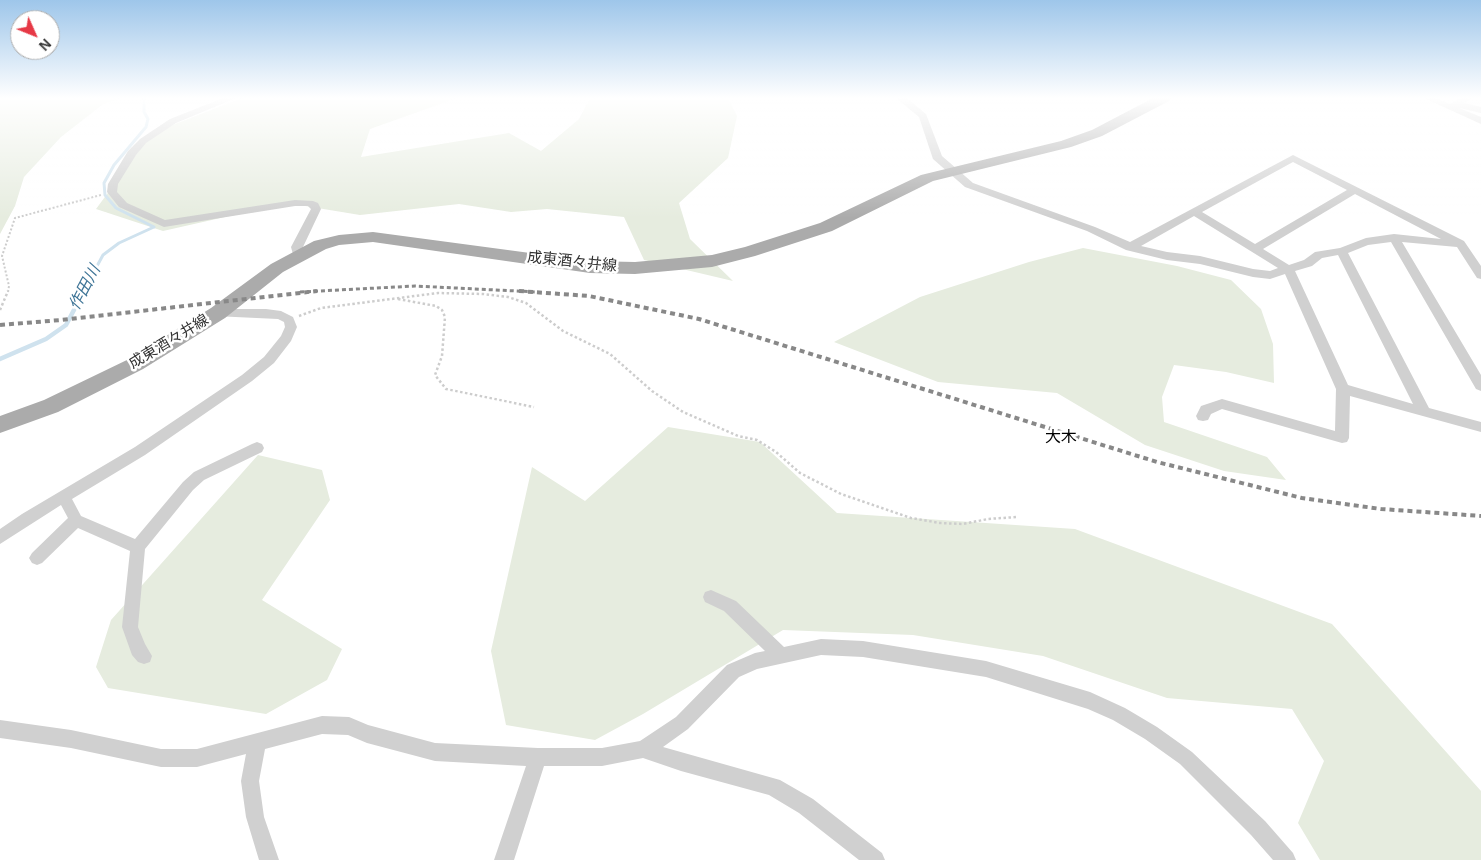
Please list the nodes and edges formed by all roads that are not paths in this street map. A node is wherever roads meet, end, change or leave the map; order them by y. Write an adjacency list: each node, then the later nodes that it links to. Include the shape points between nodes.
1 (147, 138): 12 (street, via 132,153 113,184 112,192 123,205 164,224 309,203 316,209 297,247)
2 (931, 138): 4 (street, via 937,157)
3 (1083, 138): 4 (main road, 成東酒々井線)
4 (952, 170): 9 (street, via 969,185 1091,229); 12 (main road, 成東酒々井線, via 926,178 826,227 712,261 635,268 590,267 372,238 339,240)
5 (1354, 190): 6 (street, via 1293,158); 8 (street); 10 (street)
6 (1195, 212): 9 (street); 10 (street)
7 (1394, 238): 8 (street); 11 (street, via 1366,242); 16 (street)
8 (1460, 244): 14 (street)
9 (1130, 247): 13 (street, via 1253,273 1270,275)
10 (1255, 249): 13 (street)
11 (1342, 251): 13 (street, via 1319,255); 18 (street)
12 (298, 255): 15 (main road, 成東酒々井線)
13 (1289, 270): 17 (street)
14 (1481, 274)
15 (218, 313): 20 (main road, 成東酒々井線, via 182,337 94,385); 23 (street, via 281,315 289,320 291,327 287,338 269,360 247,378 140,451)
16 (1481, 386)
17 (1343, 389): 18 (street); 19 (street, via 1342,438 1222,404 1206,410)
18 (1424, 412): 21 (street)
19 (1203, 416)
20 (0, 425)
21 (1481, 426)
22 (257, 448): 26 (street, via 199,476)
23 (64, 497): 24 (street); 25 (street)
24 (76, 520): 26 (street); 27 (street)
25 (0, 537)
26 (138, 547): 30 (street, via 130,627)
27 (37, 558)
28 (711, 597): 29 (street, via 730,606)
29 (781, 655): 33 (street, via 754,661 733,671 682,724); 38 (street, via 821,647 863,649 986,669 1120,714 1186,758)
30 (144, 656)
31 (0, 729): 32 (street, via 71,739 161,758 197,758)
32 (258, 740): 34 (street, via 322,725 349,726 434,752); 35 (street, via 250,781 255,817)
33 (643, 749): 34 (street, via 602,757); 37 (street, via 773,787 806,806)
34 (538, 757): 36 (street)
35 (269, 860)
36 (504, 860)
37 (875, 860)
38 (1286, 860)

